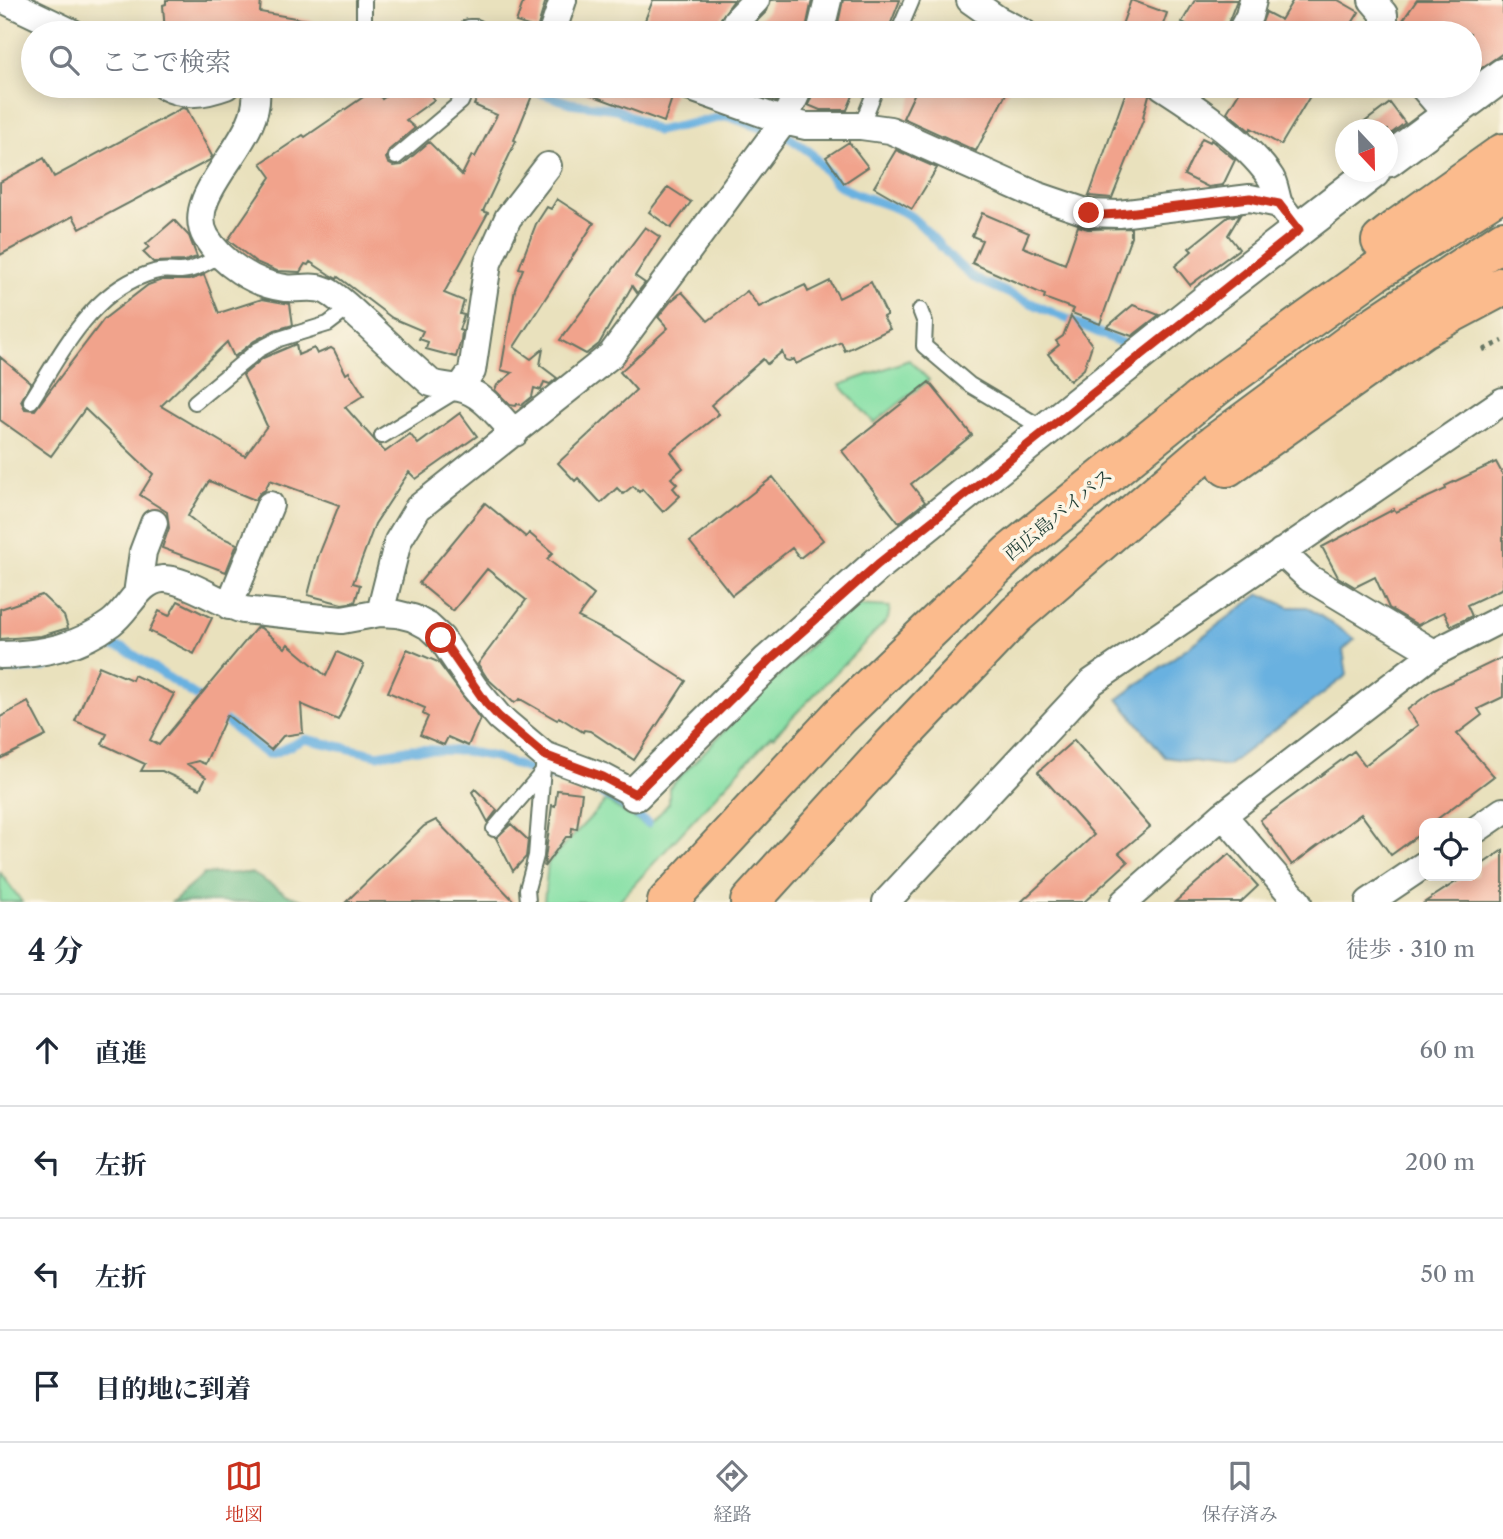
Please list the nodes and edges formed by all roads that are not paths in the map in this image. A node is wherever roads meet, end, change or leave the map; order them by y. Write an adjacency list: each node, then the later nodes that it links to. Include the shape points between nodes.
1 (4, 0): 10 (street)
2 (363, 0): 11 (lane)
3 (563, 0): 12 (street)
4 (756, 0): 13 (street)
5 (828, 0): 14 (street)
6 (912, 0): 15 (lane)
7 (970, 0): 16 (street)
8 (1253, 0): 17 (street)
9 (1372, 0): 18 (street)
10 (49, 21)
11 (364, 21)
12 (556, 21)
13 (736, 21)
14 (823, 21)
15 (903, 21)
16 (1001, 21)
17 (1246, 21)
18 (1384, 21)
19 (1503, 75): 20 (street)
20 (1482, 90)
21 (256, 98): 41 (street, via 247,131 213,186 201,218 204,233)
22 (462, 98): 34 (lane)
23 (712, 98): 31 (street)
24 (794, 98): 31 (street)
25 (872, 98): 30 (lane)
26 (1202, 98): 38 (street, via 1272,180)
27 (1433, 98): 29 (street)
28 (1470, 98): 29 (street)
29 (1447, 114): 32 (street)
30 (861, 125): 31 (street); 38 (street, via 890,130 1036,195 1089,213 1119,214 1250,198)
31 (778, 129): 51 (street, via 611,355)
32 (1398, 152)
33 (1503, 153): 45 (highway, via 1396,229)
34 (396, 157)
35 (548, 166): 46 (street, via 508,218 488,263 472,371)
36 (1360, 182): 39 (street)
37 (1503, 190): 45 (highway, 西広島バイパス, via 1375,272)
38 (1279, 204): 39 (street)
39 (1299, 230): 50 (street)
40 (1503, 240): 59 (highway, via 1368,330 1213,445)
41 (220, 255): 43 (street, via 267,284 324,290); 47 (lane, via 191,270 154,272 110,295 83,319)
42 (1503, 286): 59 (highway, via 1422,328)
43 (349, 308): 46 (street, via 432,383); 49 (lane, via 328,324 258,350)
44 (920, 310): 50 (lane, via 925,323 924,346 970,385)
45 (1219, 384): 71 (highway, 西広島バイパス, via 1010,553 840,716)
46 (460, 388): 51 (street, via 480,398); 52 (lane)
47 (31, 401)
48 (1503, 401): 55 (street)
49 (195, 402)
50 (1045, 430): 64 (street, via 823,611)
51 (515, 433): 58 (street, via 427,500 410,519 395,553)
52 (382, 436)
53 (270, 505): 57 (street)
54 (154, 523): 56 (street, via 143,552)
55 (1281, 551): 61 (street, via 1309,578); 73 (street, via 1093,682)
56 (138, 594): 57 (street, via 153,582 170,580); 62 (street, via 115,621 78,641 24,655)
57 (229, 606): 58 (street, via 342,620)
58 (380, 613): 63 (street, via 405,616 441,638)
59 (1016, 615): 72 (highway)
60 (1503, 618): 61 (street)
61 (1434, 653): 66 (street)
62 (0, 655)
63 (541, 772): 64 (street, via 603,777); 68 (lane); 70 (lane, via 536,856)
64 (635, 794)
65 (1503, 811): 67 (street)
66 (1223, 815): 74 (street); 75 (street)
67 (1482, 826)
68 (494, 829)
69 (1419, 868): 76 (street)
70 (527, 902)
71 (667, 902)
72 (750, 902)
73 (886, 902)
74 (1124, 902)
75 (1298, 902)
76 (1370, 902)

